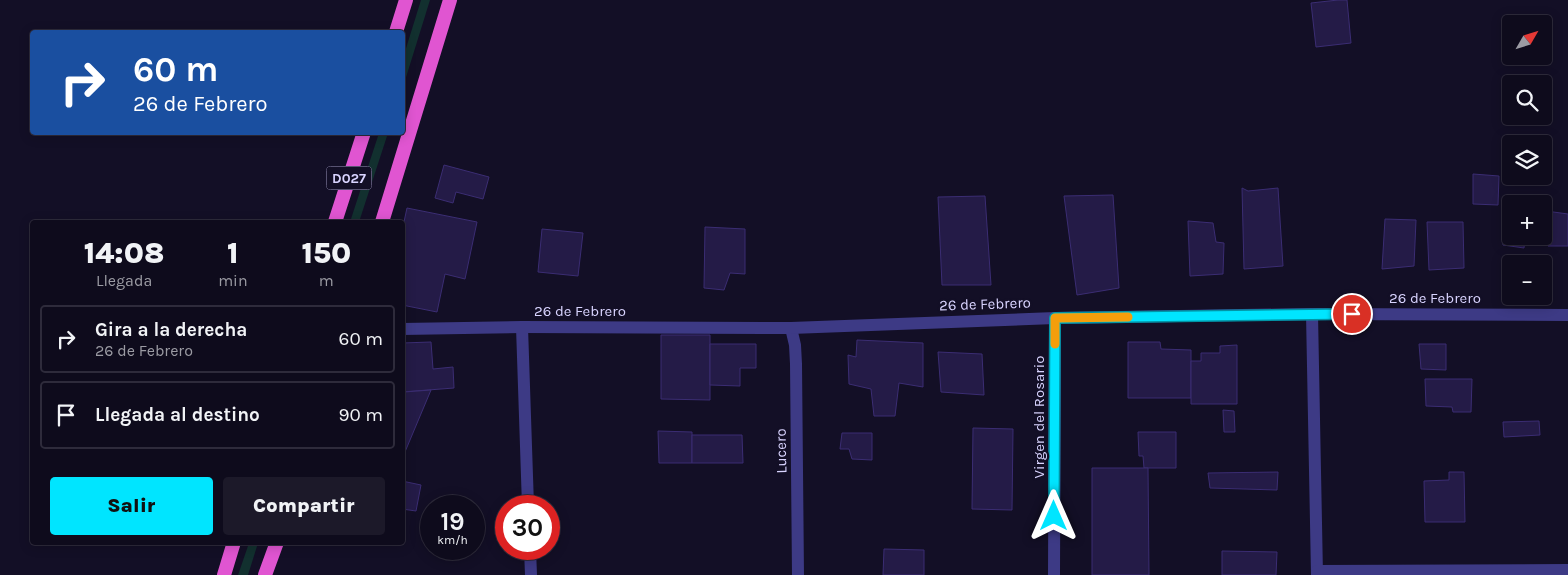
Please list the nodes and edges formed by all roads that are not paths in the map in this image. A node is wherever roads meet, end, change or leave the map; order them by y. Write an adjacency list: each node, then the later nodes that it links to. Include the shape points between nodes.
1 (406, 0): 3 (highway)
2 (450, 0): 6 (highway, D027)
3 (397, 30)
4 (363, 135): 5 (highway, D027)
5 (336, 220)
6 (383, 220)
7 (1312, 314): 8 (street, 26 de Febrero); 9 (street, 26 de Febrero); 18 (street)
8 (1568, 315)
9 (1055, 318): 11 (street, 26 de Febrero); 23 (street, Virgen del Rosario)
10 (522, 327): 11 (street, 26 de Febrero); 12 (street, 26 de Febrero); 13 (street)
11 (791, 328): 22 (street, Lucero, via 796,364)
12 (405, 329)
13 (528, 495)
14 (233, 545): 19 (highway)
15 (275, 545): 20 (highway)
16 (530, 560): 21 (street)
17 (1568, 570): 18 (street)
18 (1317, 573)
19 (224, 575)
20 (265, 575)
21 (531, 575)
22 (798, 575)
23 (1054, 575)

